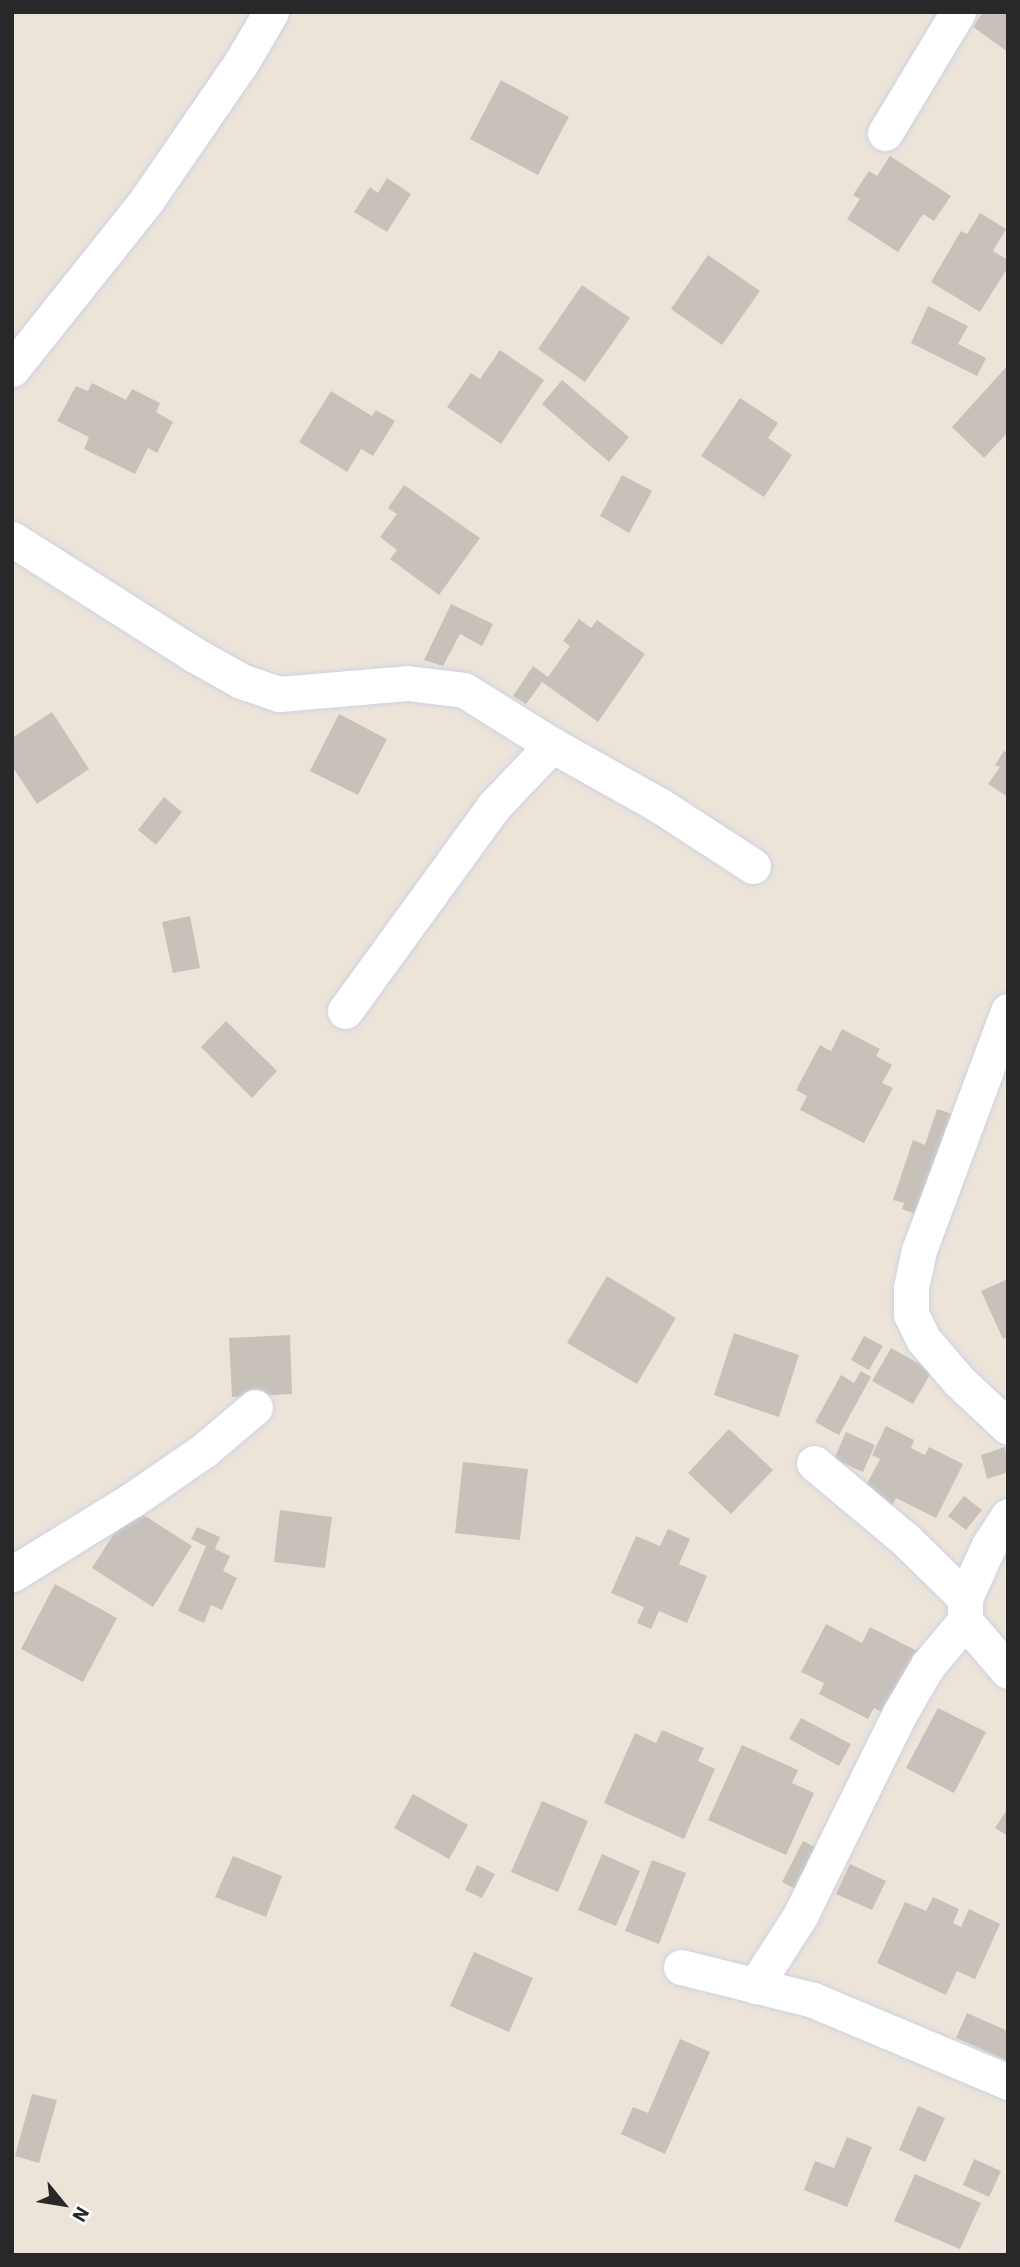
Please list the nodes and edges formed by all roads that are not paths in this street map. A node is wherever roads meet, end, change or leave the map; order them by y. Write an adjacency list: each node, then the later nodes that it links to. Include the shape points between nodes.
1 (271, 12): 4 (street, via 146,201)
2 (958, 12): 3 (street)
3 (885, 133)
4 (12, 369)
5 (12, 539): 6 (street, via 241,681 279,694 407,683 464,690)
6 (552, 745): 7 (street, via 659,805); 8 (street, via 493,807)
7 (753, 866)
8 (345, 1011)
9 (1008, 1011): 11 (street, via 919,1250 911,1314 959,1381)
10 (255, 1408): 14 (street, via 152,1486)
11 (1008, 1427)
12 (814, 1463): 15 (street, via 905,1539)
13 (1008, 1516): 15 (street, via 989,1545)
14 (12, 1574)
15 (965, 1609): 16 (street); 18 (street, via 900,1713 800,1916)
16 (1008, 1671)
17 (681, 1967): 18 (street)
18 (755, 1986): 19 (street, via 813,2000)
19 (1008, 2081)

